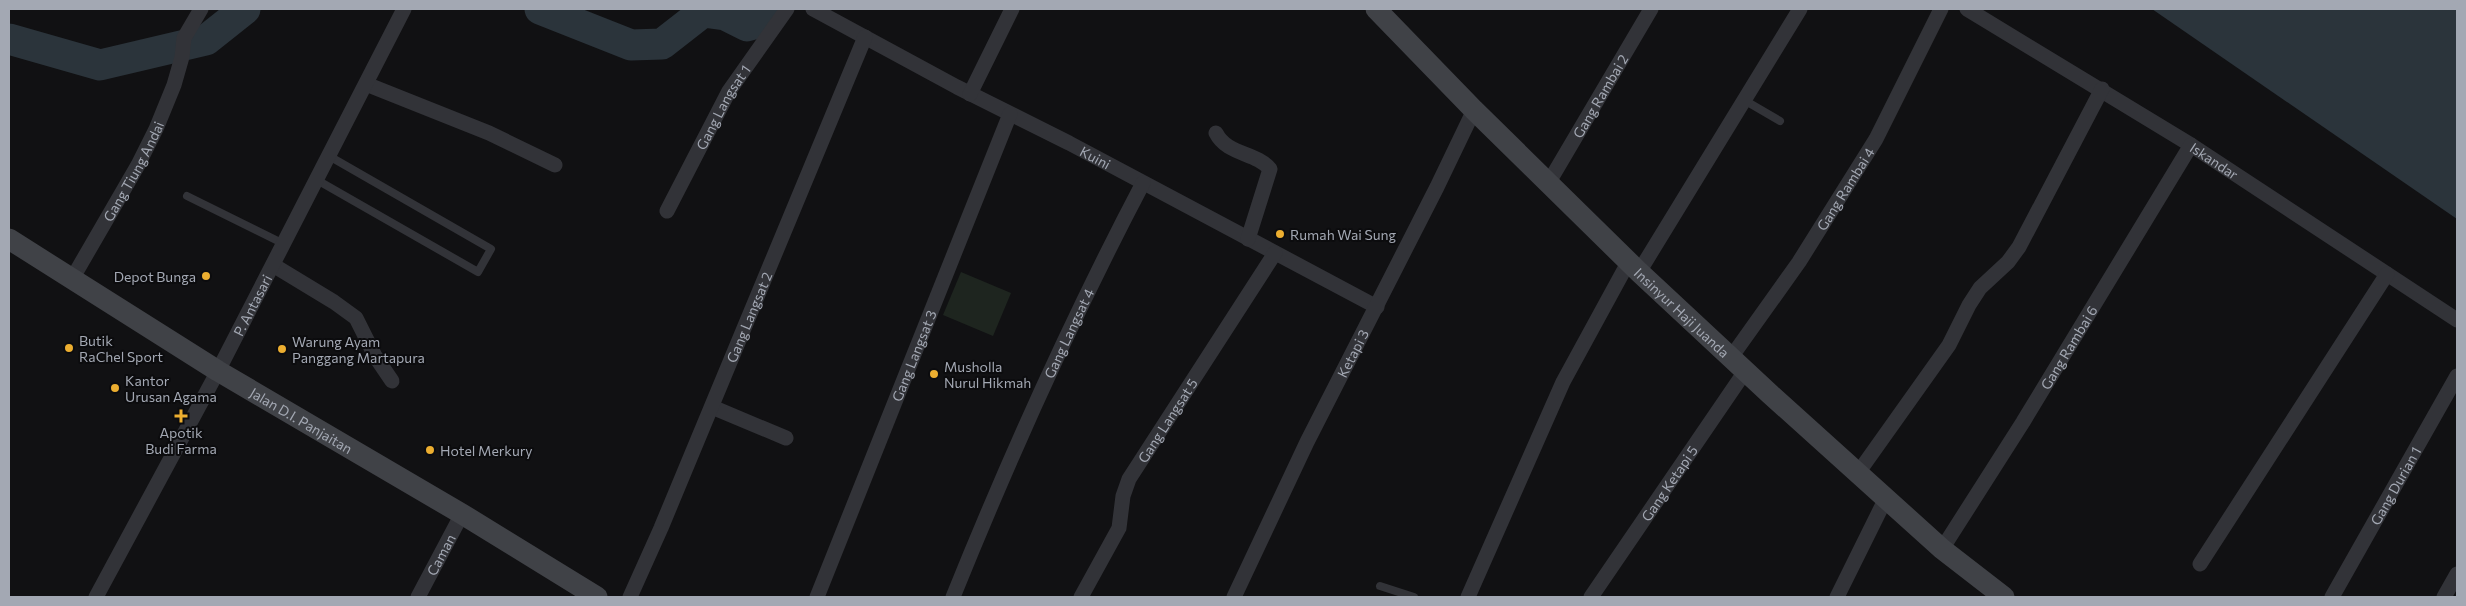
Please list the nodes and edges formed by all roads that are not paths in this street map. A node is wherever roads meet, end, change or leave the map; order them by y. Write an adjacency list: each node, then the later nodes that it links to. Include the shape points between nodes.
1 (201, 9): 35 (street, Gang Tiung Andai, via 187,31 168,104 138,165)
2 (404, 9): 12 (street, P. Antasari)
3 (787, 9): 27 (street, Gang Langsat 1, via 729,91)
4 (813, 9): 11 (street, Kuini)
5 (1012, 9): 14 (street)
6 (1376, 9): 16 (street, Insinyur Haji Juanda)
7 (1651, 9): 24 (street, Gang Rambai 2)
8 (1800, 9): 15 (street)
9 (1941, 9): 38 (street, Gang Rambai 4, via 1876,139)
10 (1967, 9): 13 (street, Iskandar)
11 (865, 37): 14 (street, Kuini); 42 (street, Gang Langsat 2)
12 (366, 84): 21 (street, P. Antasari); 22 (street, via 501,138)
13 (2102, 89): 20 (street, Iskandar); 44 (street, via 2019,247 1980,288 1949,345)
14 (970, 94): 17 (street, Kuini)
15 (1744, 100): 18 (lane); 33 (street)
16 (1474, 110): 24 (street, Insinyur Haji Juanda); 36 (street, Ketapi 3)
17 (1010, 114): 25 (street, Kuini); 55 (street, Gang Langsat 3)
18 (1780, 121)
19 (1216, 133): 29 (street, via 1225,145 1270,169)
20 (2191, 145): 34 (street, Iskandar); 47 (street, Gang Rambai 6)
21 (329, 156): 23 (street, P. Antasari); 23 (lane, via 491,249 478,272)
22 (556, 165)
23 (317, 180): 30 (street, P. Antasari)
24 (1549, 182): 33 (street, Insinyur Haji Juanda)
25 (1143, 183): 29 (street, Kuini); 56 (street, Gang Langsat 4, via 1097,269 1042,386)
26 (187, 196): 30 (lane)
27 (667, 211)
28 (9, 239): 35 (street, Jalan D.I. Panjaitan)
29 (1248, 239): 31 (street, Kuini)
30 (284, 244): 32 (street, P. Antasari)
31 (1275, 253): 36 (street, Kuini); 57 (street, Gang Langsat 5, via 1128,479 1119,528)
32 (273, 265): 39 (street, P. Antasari); 41 (street, via 356,318 374,356)
33 (1634, 267): 38 (street, Insinyur Haji Juanda); 60 (street, via 1563,382)
34 (2387, 274): 37 (street, Iskandar); 48 (street)
35 (72, 279): 39 (street, Jalan D.I. Panjaitan)
36 (1377, 307): 58 (street, Ketapi 3, via 1307,442)
37 (2457, 320)
38 (1739, 363): 44 (street, Insinyur Haji Juanda); 61 (street, Gang Ketapi 5)
39 (218, 371): 46 (street, Jalan D.I. Panjaitan); 51 (street, P. Antasari)
40 (2457, 376): 64 (street, Gang Durian 1)
41 (392, 381)
42 (712, 407): 43 (street); 54 (street, Gang Langsat 2)
43 (786, 438)
44 (1858, 473): 45 (street, Insinyur Haji Juanda)
45 (1886, 498): 47 (street, Insinyur Haji Juanda); 62 (street)
46 (462, 514): 52 (street, Caman); 53 (street, Jalan D.I. Panjaitan)
47 (1942, 549): 63 (street, Insinyur Haji Juanda)
48 (2200, 564)
49 (2457, 574): 65 (street)
50 (1380, 586): 59 (lane)
51 (96, 597)
52 (418, 597)
53 (597, 597)
54 (630, 597)
55 (817, 597)
56 (953, 597)
57 (1080, 597)
58 (1234, 597)
59 (1414, 597)
60 (1468, 597)
61 (1591, 597)
62 (1836, 597)
63 (2004, 597)
64 (2332, 597)
65 (2444, 597)

